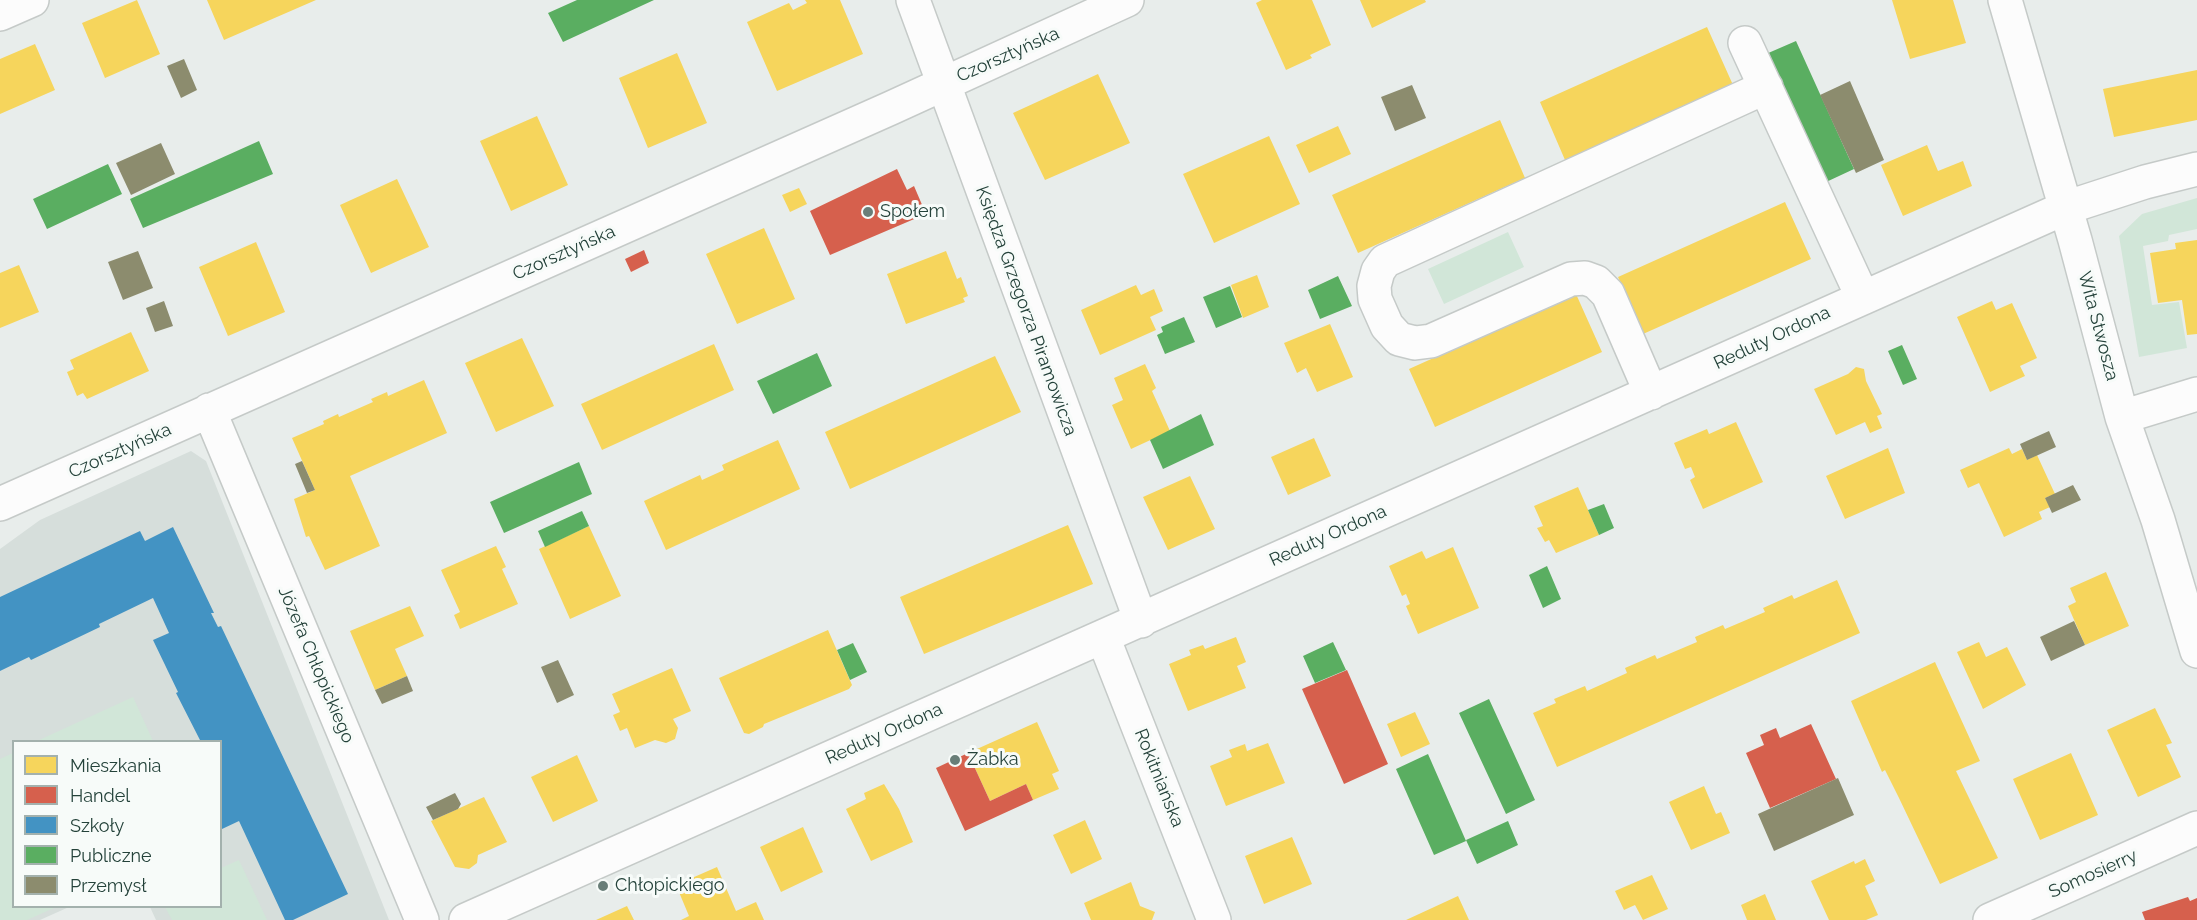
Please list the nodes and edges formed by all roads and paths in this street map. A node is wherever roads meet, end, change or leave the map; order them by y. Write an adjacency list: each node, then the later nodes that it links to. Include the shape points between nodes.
1 (32, 0): 5 (street)
2 (913, 0): 7 (street, Księdza Grzegorza Piramowicza)
3 (1127, 0): 7 (street, Czorsztyńska)
4 (2005, 0): 10 (street, Wita Stwosza)
5 (0, 14)
6 (1745, 43): 8 (street)
7 (944, 84): 14 (street, Czorsztyńska); 17 (street, Księdza Grzegorza Piramowicza)
8 (1766, 87): 11 (street); 12 (street, via 1385,261 1378,271 1375,299 1387,326 1399,339 1415,343 1431,341 1571,279 1596,282 1608,294)
9 (2197, 169): 10 (street, Reduty Ordona)
10 (2065, 208): 11 (street, Reduty Ordona); 15 (street, Wita Stwosza)
11 (1862, 296): 12 (street, Reduty Ordona)
12 (1651, 393): 17 (street, Reduty Ordona)
13 (2197, 394): 15 (street)
14 (209, 411): 16 (street, Czorsztyńska); 22 (street, Józefa Chłopickiego)
15 (2122, 417): 19 (street, Wita Stwosza)
16 (0, 503)
17 (1141, 621): 18 (street, Reduty Ordona)
18 (1103, 637): 23 (street, Reduty Ordona); 24 (street, Rokitniańska)
19 (2197, 651)
20 (2197, 828): 21 (street, Somosierry)
21 (2003, 917)
22 (422, 920)
23 (466, 920)
24 (1214, 920)

